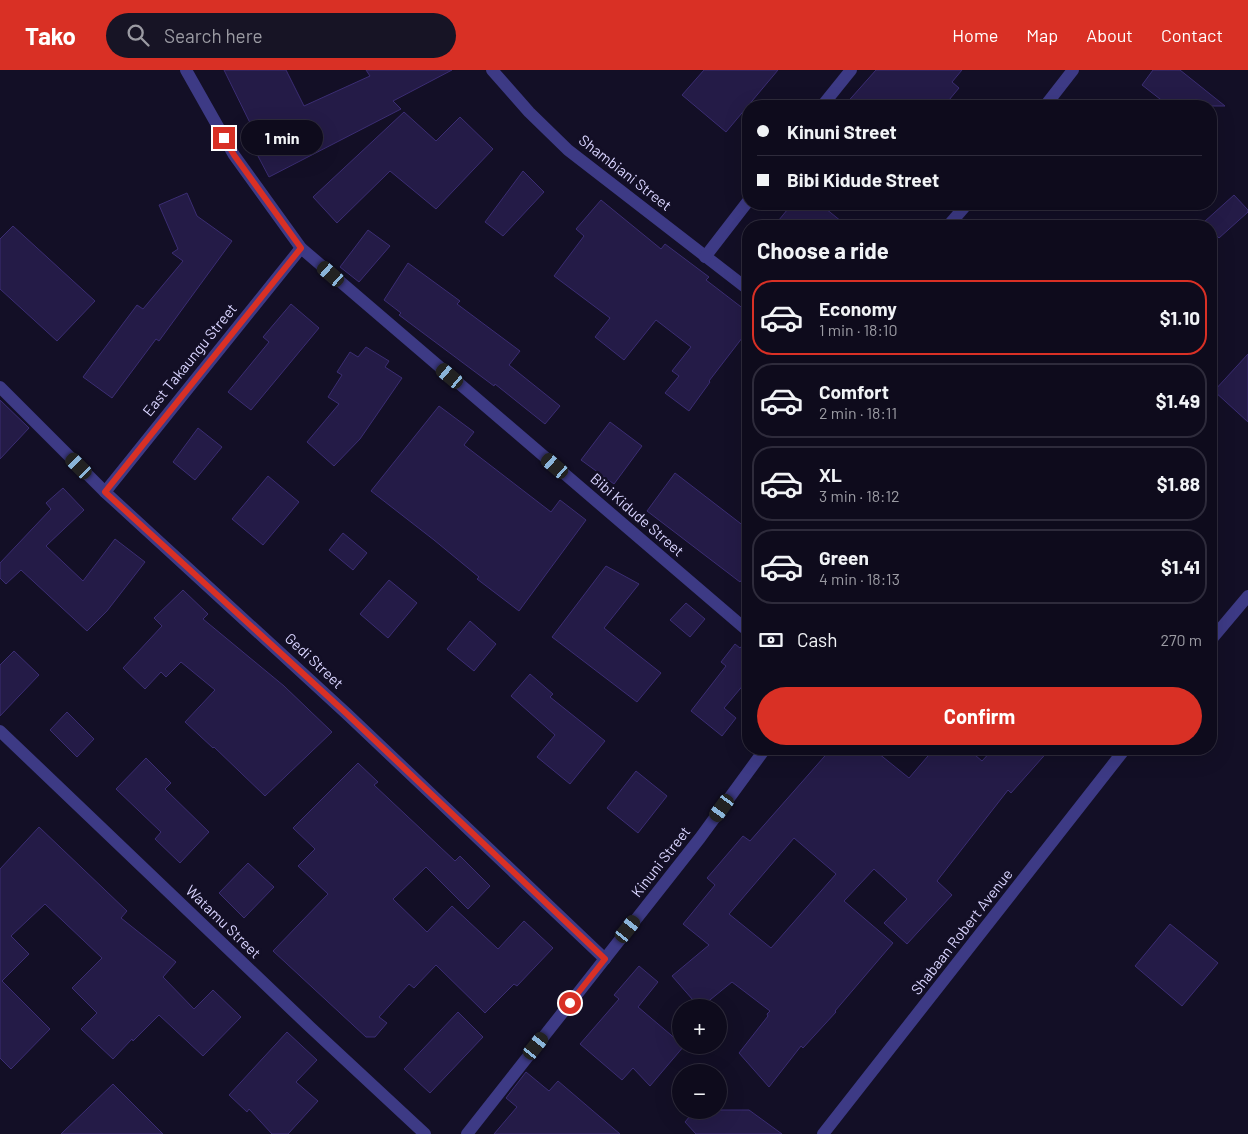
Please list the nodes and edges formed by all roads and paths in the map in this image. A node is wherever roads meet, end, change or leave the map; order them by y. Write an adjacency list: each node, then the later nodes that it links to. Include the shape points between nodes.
1 (186, 70): 10 (street, Bibi Kidude Street, via 234,155)
2 (492, 70): 11 (street, Shambiani Street, via 568,150)
3 (851, 70): 5 (street)
4 (1073, 70): 6 (street)
5 (827, 100)
6 (1050, 100)
7 (742, 209): 11 (street)
8 (961, 210): 9 (street)
9 (953, 220)
10 (301, 248): 14 (street, East Takaungu Street); 16 (street, Bibi Kidude Street)
11 (705, 257): 12 (street, Shambiani Street)
12 (742, 285)
13 (0, 386): 14 (street, Gedi Street)
14 (105, 492): 21 (street, Gedi Street, via 347,714)
15 (1248, 596): 17 (street)
16 (742, 626)
17 (1217, 633)
18 (0, 731): 22 (street, Watamu Street)
19 (761, 755): 21 (street, Kinuni Street)
20 (1120, 755): 24 (street, Shabaan Robert Avenue)
21 (605, 959): 23 (street, Kinuni Street)
22 (425, 1134)
23 (467, 1134)
24 (822, 1134)

